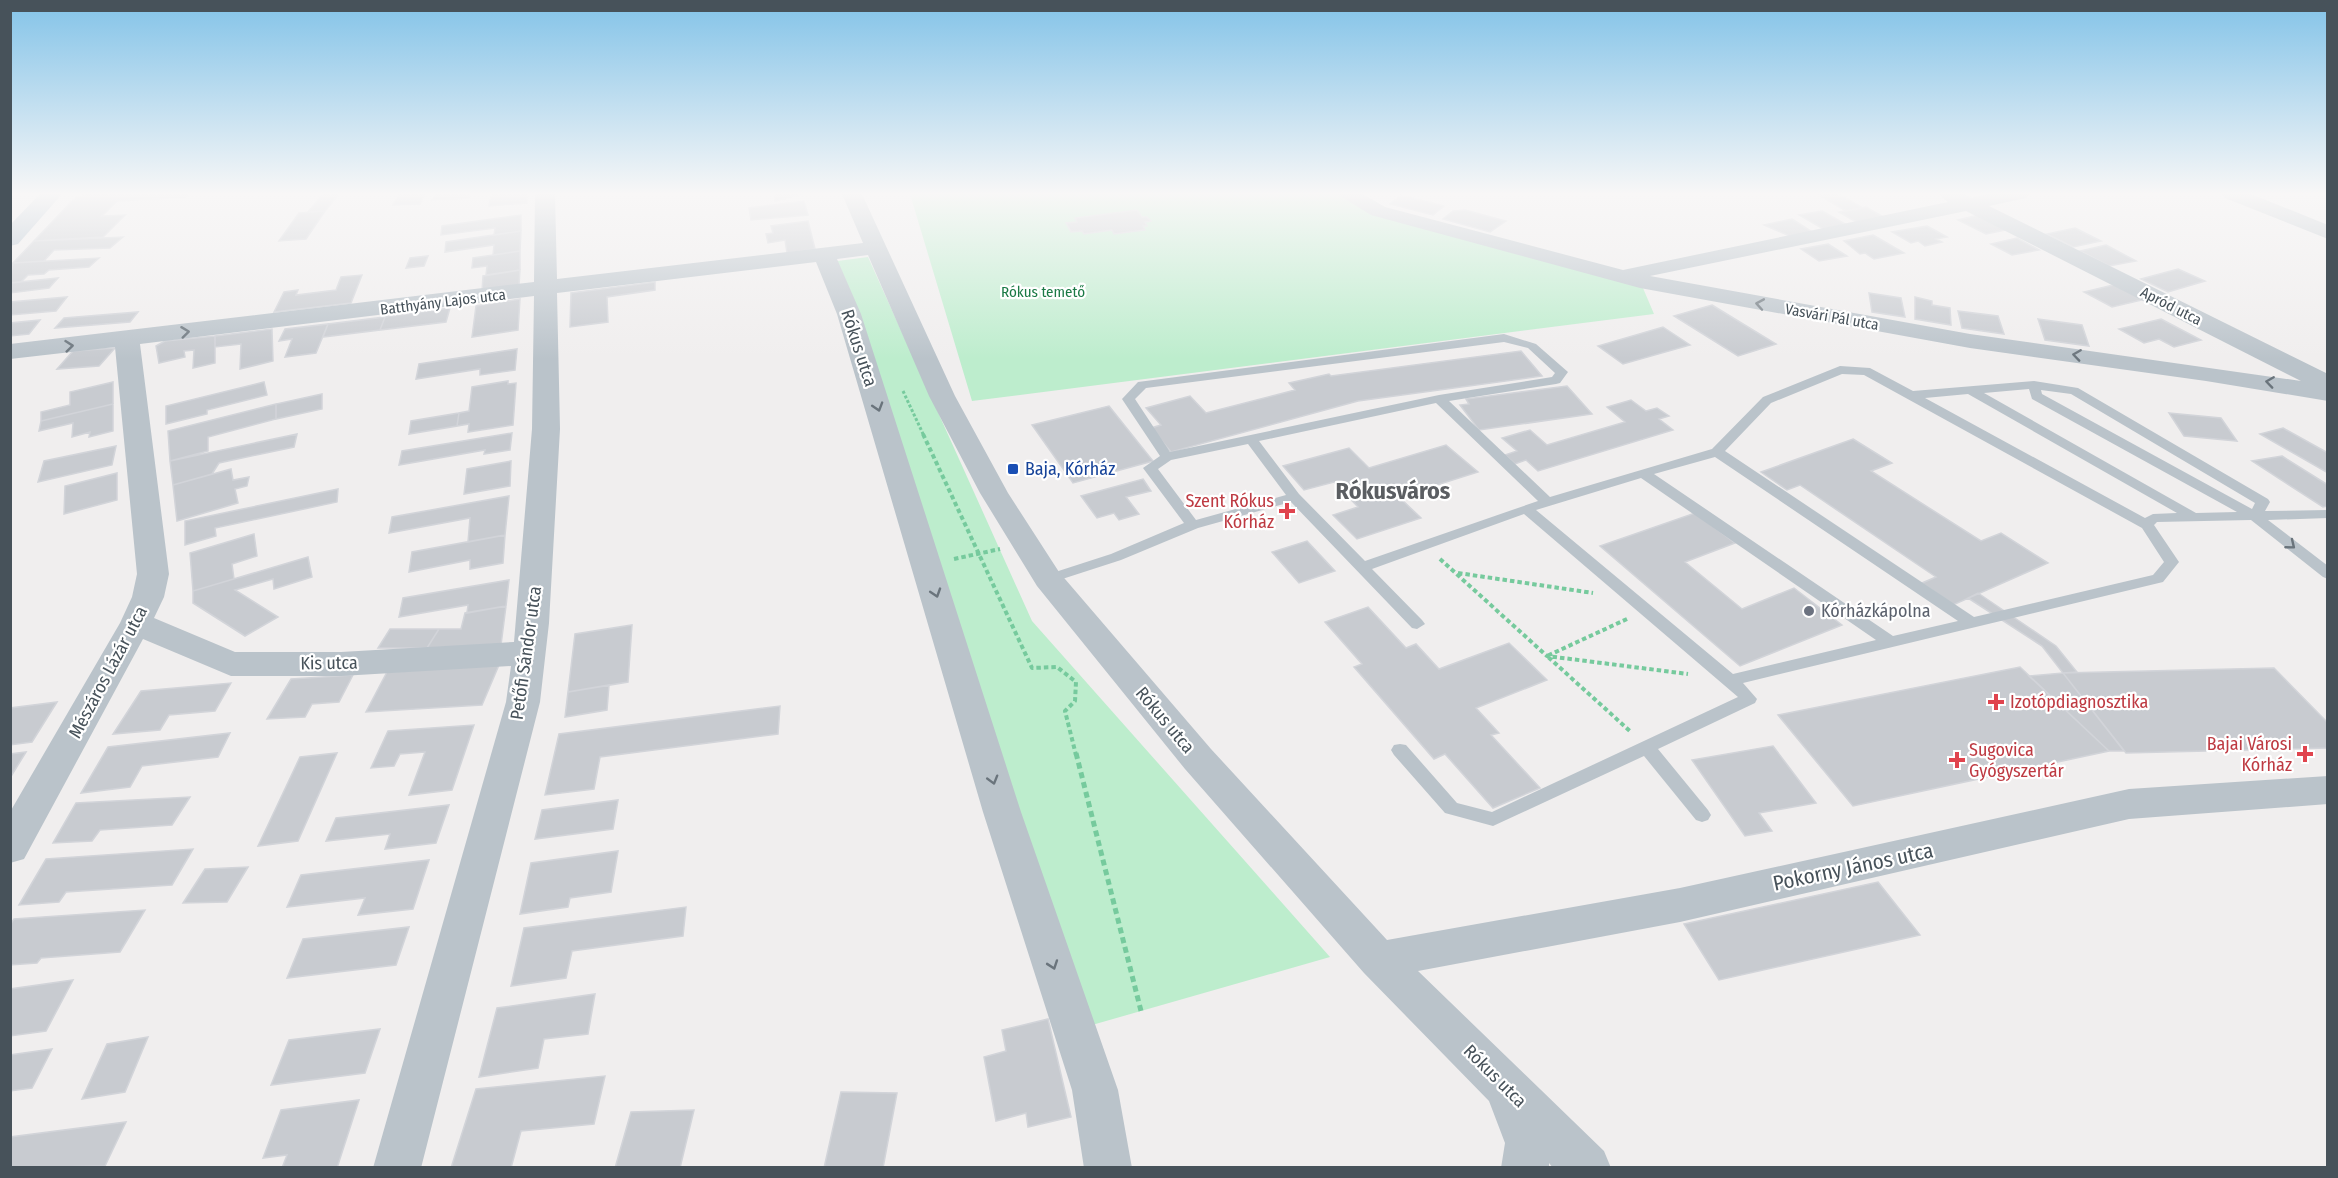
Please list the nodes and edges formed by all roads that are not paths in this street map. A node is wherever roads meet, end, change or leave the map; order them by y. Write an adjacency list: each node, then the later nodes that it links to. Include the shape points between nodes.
1 (545, 249): 9 (street, Petőfi Sándor utca)
2 (865, 249): 7 (street, Batthyány Lajos utca)
3 (875, 249): 31 (street, Rókus utca, via 942,396 994,493)
4 (1519, 249): 8 (street, Vasvári Pál utca)
5 (1752, 249): 8 (street)
6 (2056, 249): 13 (street, Apród utca)
7 (823, 253): 9 (street, Batthyány Lajos utca); 46 (street, Rókus utca, one-way to 46, via 849,314 1002,813 1095,1090)
8 (1619, 276): 13 (street, Vasvári Pál utca, one-way to 8, via 1970,341)
9 (545, 289): 10 (street, Batthyány Lajos utca, one-way to 9); 36 (street, Petőfi Sándor utca, via 546,429)
10 (127, 339): 11 (street, Batthyány Lajos utca, one-way to 10); 33 (street, Mészáros Lázár utca, via 153,574)
11 (10, 352)
12 (2034, 385): 14 (lane); 25 (lane, via 2036,396); 25 (lane, via 2074,391 2263,502)
13 (2326, 386)
14 (1970, 390): 15 (lane); 26 (lane)
15 (1911, 395): 18 (lane, via 1866,371 1840,370 1767,400); 28 (lane)
16 (1439, 399): 17 (lane); 19 (lane, via 1556,380 1562,372 1532,346 1504,338 1142,385 1128,399); 22 (lane)
17 (1251, 439): 19 (lane); 21 (lane)
18 (1717, 452): 20 (lane); 32 (lane)
19 (1167, 457): 27 (lane, via 1150,468)
20 (1643, 473): 22 (lane); 35 (lane)
21 (1294, 497): 27 (lane); 29 (lane)
22 (1547, 502): 23 (lane)
23 (1526, 509): 29 (lane); 37 (lane)
24 (2328, 514): 25 (lane)
25 (2256, 516): 26 (lane); 30 (lane, one-way to 30)
26 (2194, 517): 28 (lane, via 2153,518)
27 (1193, 525): 31 (lane, via 1116,557)
28 (2147, 525): 32 (lane, via 2172,562 2158,579)
29 (1362, 567): 34 (lane)
30 (2328, 574)
31 (1048, 579): 43 (street, Rókus utca, via 1198,759)
32 (1970, 622): 35 (lane)
33 (136, 623): 36 (street, Kis utca, via 231,664 341,664); 42 (street, Mészáros Lázár utca)
34 (1417, 624)
35 (1889, 640): 37 (lane)
36 (529, 653): 45 (street, Petőfi Sándor utca, via 523,702)
37 (1730, 680): 38 (lane, via 1749,699)
38 (1647, 747): 39 (lane, via 1492,819 1451,808); 41 (lane)
39 (1400, 750)
40 (2328, 790): 43 (street, Pokorny János utca, via 2129,804 1680,905)
41 (1702, 815)
42 (10, 848)
43 (1379, 960): 44 (street, Rókus utca)
44 (1505, 1085): 47 (street, via 1528,1143); 48 (street, Rókus utca)
45 (397, 1167)
46 (1108, 1167)
47 (1525, 1167)
48 (1587, 1167)

